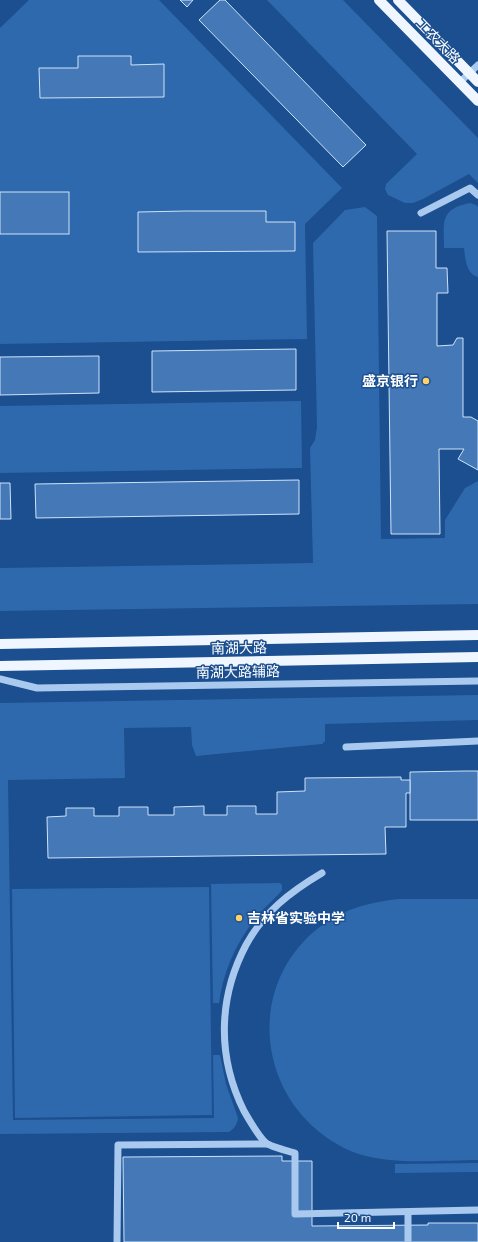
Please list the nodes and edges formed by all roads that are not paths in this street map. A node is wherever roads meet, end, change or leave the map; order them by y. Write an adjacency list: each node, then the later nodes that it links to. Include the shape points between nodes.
1 (379, 0): 5 (main road, 工农大路)
2 (398, 0): 4 (main road, 工农大路)
3 (478, 65): 4 (street)
4 (469, 73): 5 (street); 6 (main road, 工农大路)
5 (460, 82): 7 (main road, 工农大路)
6 (478, 82)
7 (478, 101)
8 (478, 195): 9 (street, via 470,188)
9 (421, 213)
10 (478, 635): 11 (main road, 南湖大路)
11 (0, 644)
12 (478, 657): 13 (main road, 南湖大路)
13 (0, 666)
14 (0, 678): 15 (street, 南湖大路辅路, via 37,688)
15 (478, 681)
16 (478, 741): 17 (street)
17 (346, 747)
18 (322, 873): 19 (street, via 299,886 278,903 261,922 246,944 235,968 228,993 224,1045 229,1071 248,1120)
19 (266, 1144): 21 (street, via 295,1153 295,1214); 22 (street, via 118,1145)
20 (478, 1210): 21 (street)
21 (408, 1212): 23 (street)
22 (117, 1242)
23 (408, 1242)

